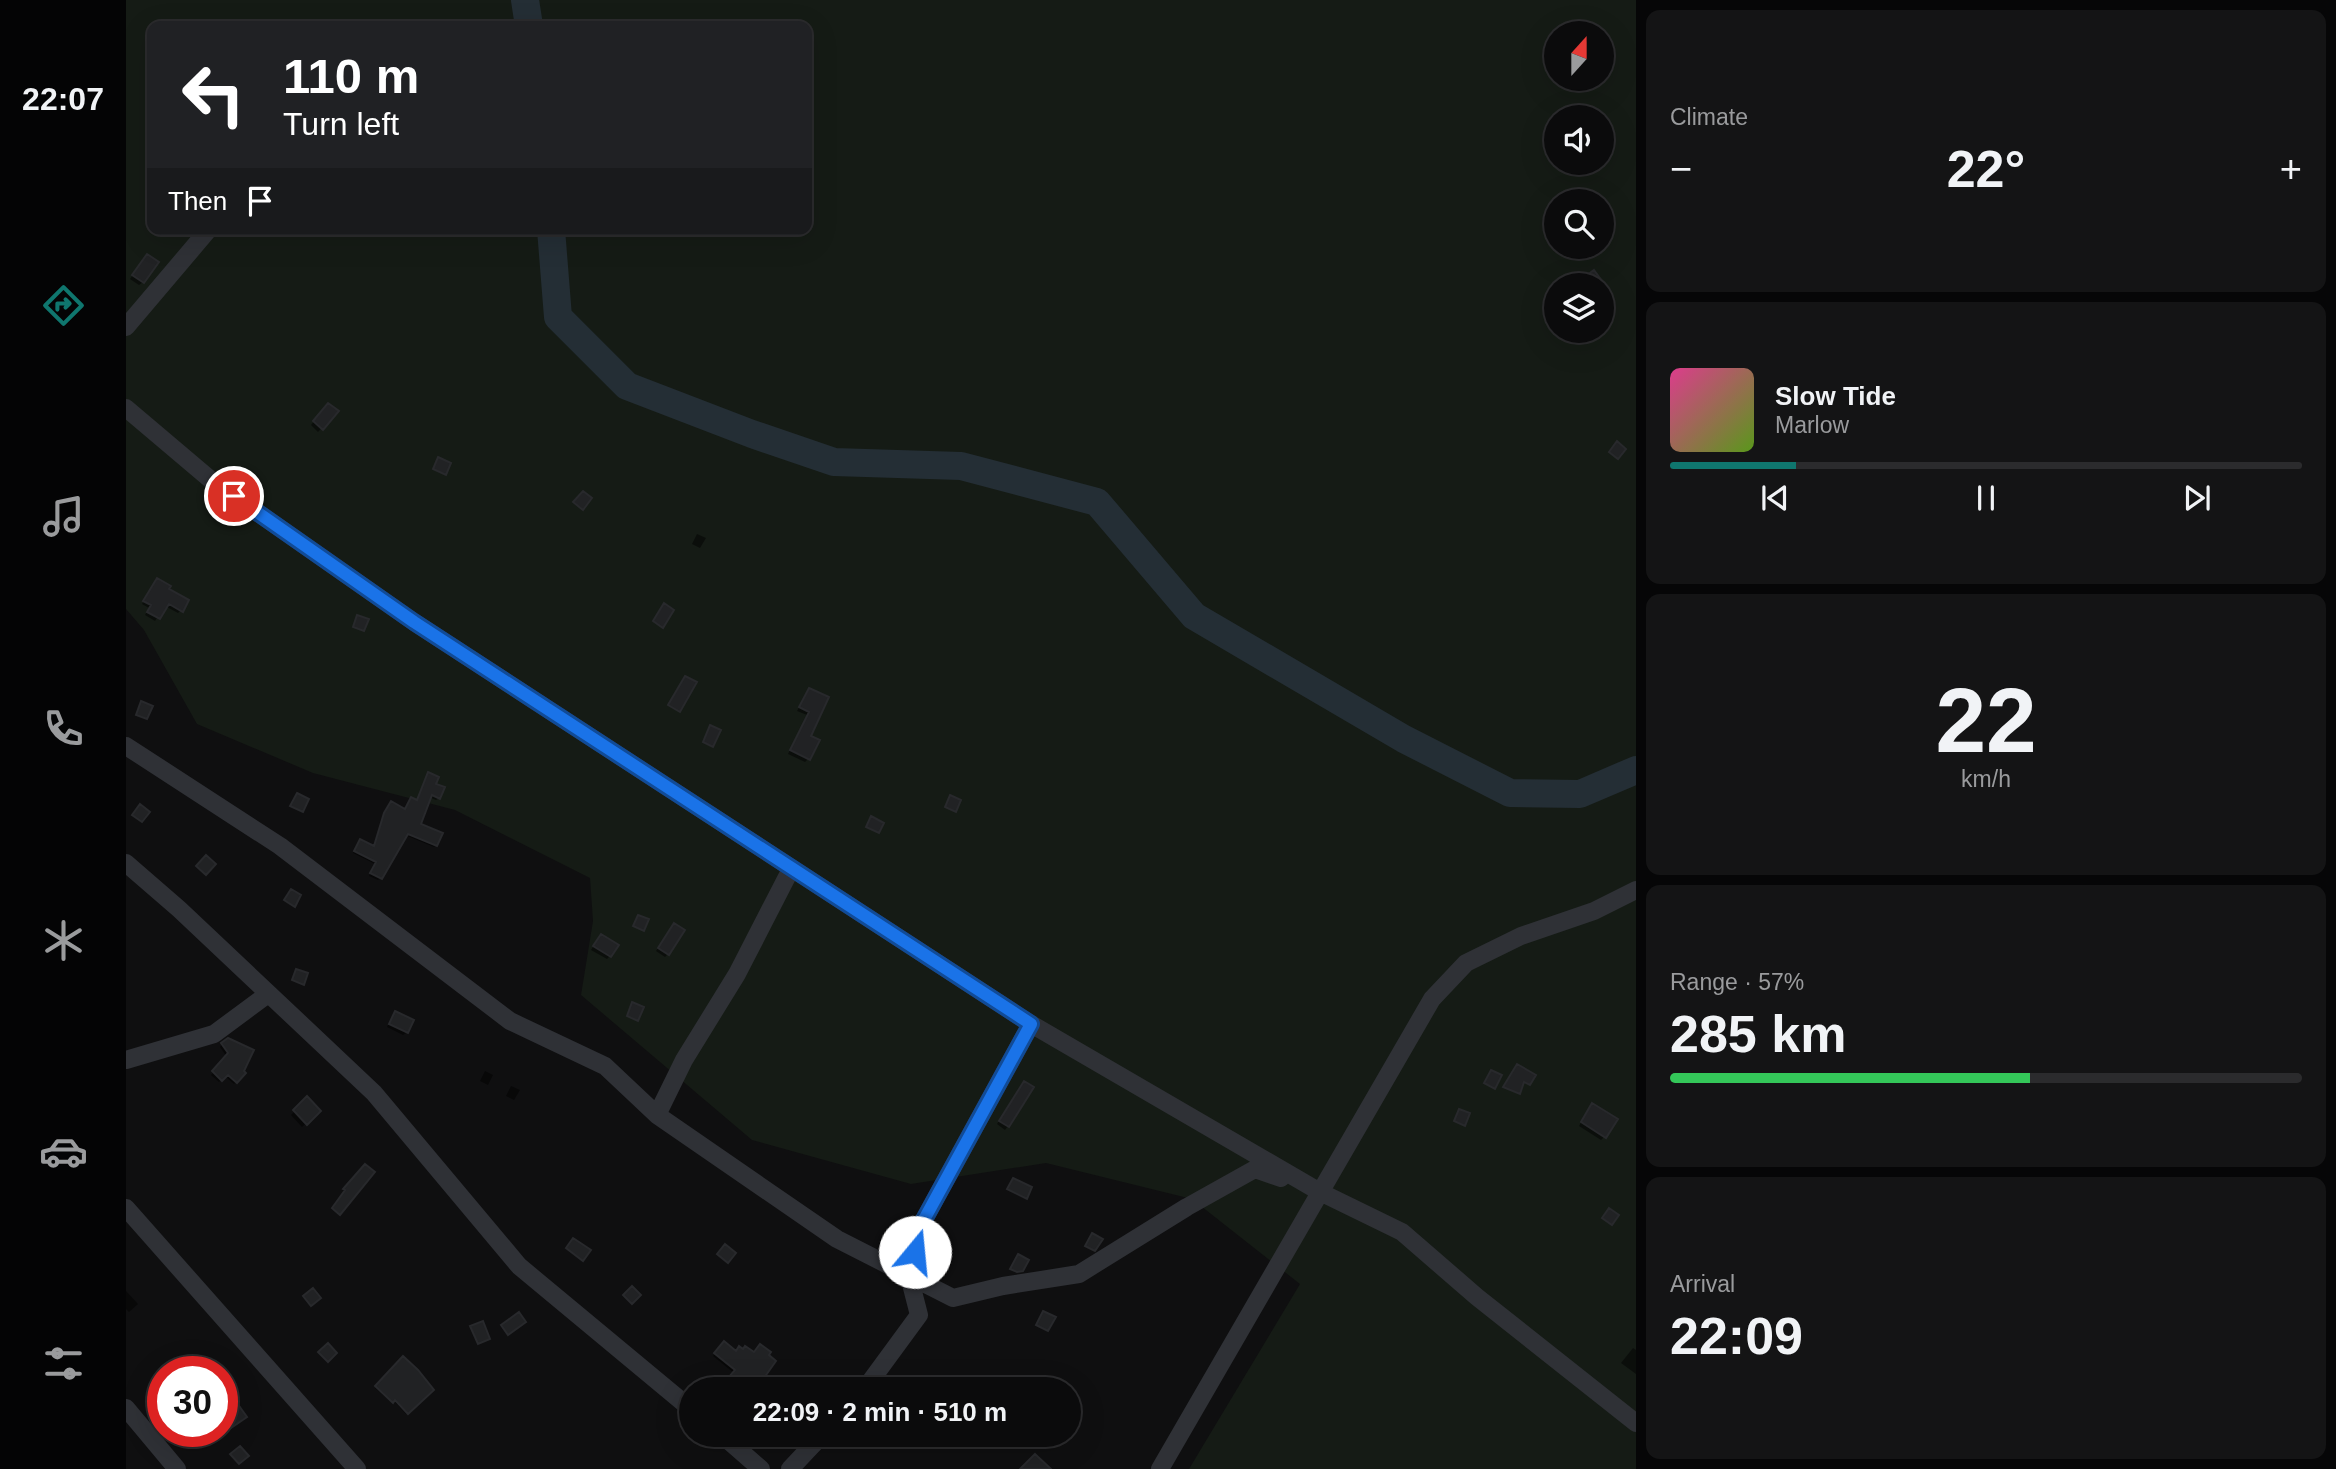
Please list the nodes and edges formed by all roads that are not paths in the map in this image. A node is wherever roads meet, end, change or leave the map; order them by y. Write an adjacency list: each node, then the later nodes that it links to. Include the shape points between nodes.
1 (204, 235): 2 (street)
2 (126, 327)
3 (126, 408): 6 (street, via 211,480 414,622)
4 (126, 746): 11 (street, via 280,846 510,1021 605,1066)
5 (126, 863): 8 (street)
6 (791, 869): 9 (street); 11 (street)
7 (1636, 890): 12 (street, via 1466,963 1433,999)
8 (268, 994): 10 (street, via 214,1034); 16 (street, via 373,1093 519,1266)
9 (1031, 1024): 12 (street); 14 (street, via 920,1227)
10 (126, 1060)
11 (657, 1115): 14 (street, via 837,1239)
12 (1321, 1192): 14 (street, via 1255,1170 1079,1274 953,1298); 18 (street, via 1402,1232 1476,1297); 25 (street)
13 (126, 1208): 22 (street)
14 (909, 1276): 15 (street, via 919,1315)
15 (874, 1377)
16 (679, 1399)
17 (126, 1408): 21 (street)
18 (1636, 1423)
19 (736, 1447): 23 (street)
20 (811, 1447): 24 (street)
21 (177, 1469)
22 (357, 1469)
23 (761, 1469)
24 (790, 1469)
25 (1160, 1469)

